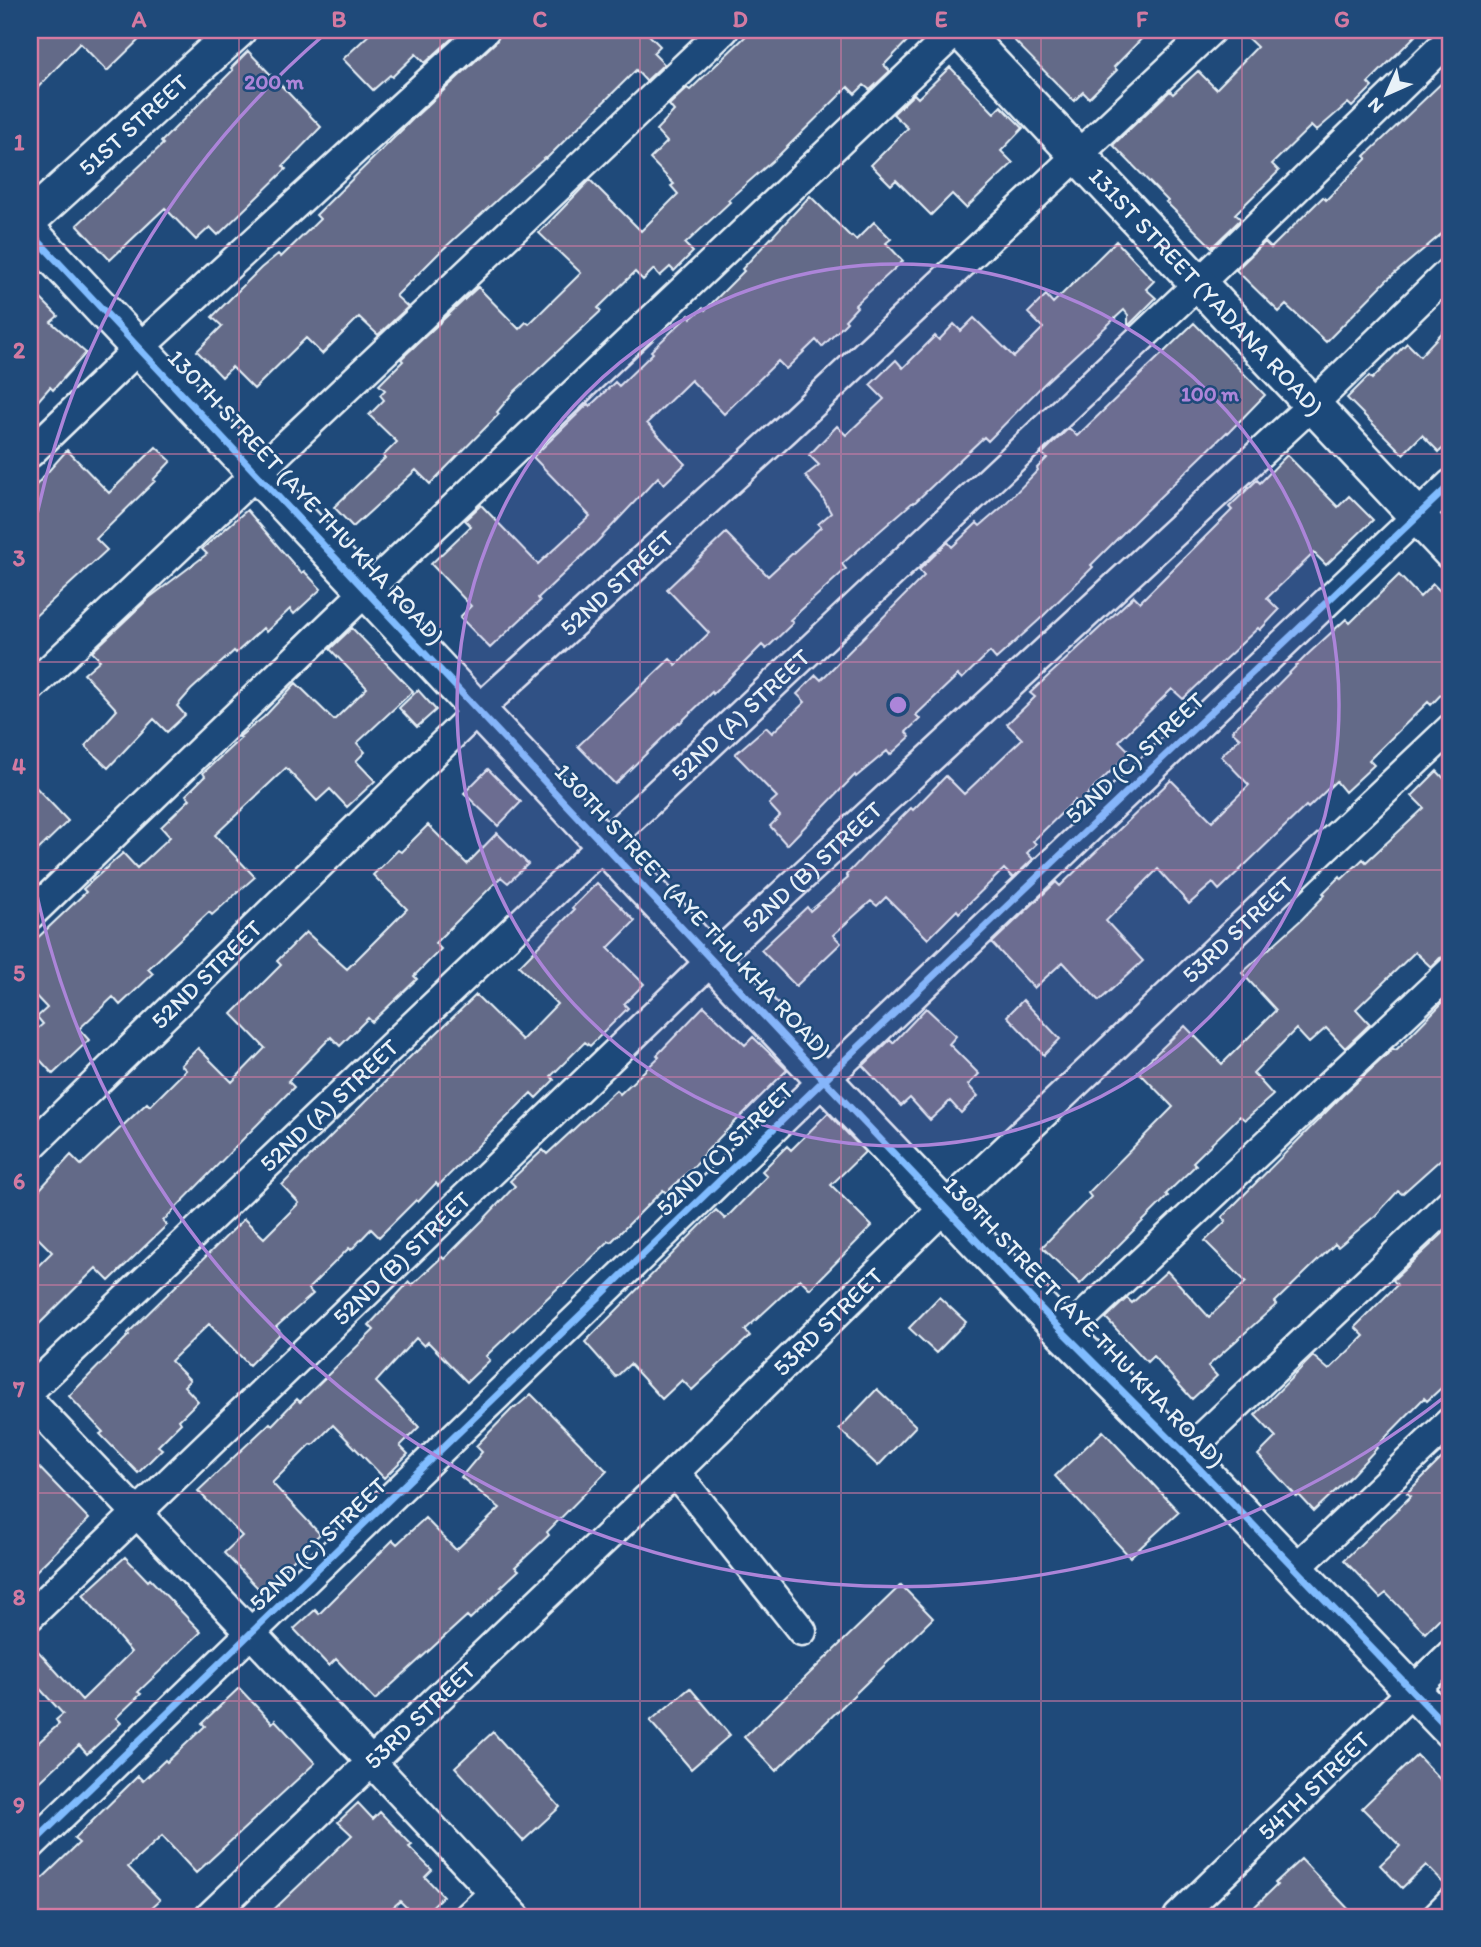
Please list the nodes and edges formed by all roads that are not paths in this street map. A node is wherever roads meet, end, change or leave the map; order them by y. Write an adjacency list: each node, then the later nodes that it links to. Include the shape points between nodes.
1 (237, 30): 8 (street, 51ST STREET)
2 (485, 30): 11 (street)
3 (724, 30): 14 (street)
4 (958, 30): 7 (street, 131ST STREET (YADANA ROAD)); 18 (street)
5 (1211, 30): 7 (street, 52ND STREET)
6 (1451, 38): 10 (street, 52ND (A) STREET)
7 (1078, 156): 10 (street, 131ST STREET (YADANA ROAD)); 20 (street, 52ND STREET)
8 (31, 219): 11 (street, 130TH STREET (AYE THU KHA ROAD))
9 (1451, 270): 12 (street, 52ND (B) STREET)
10 (1198, 284): 12 (street, 131ST STREET (YADANA ROAD)); 22 (street, 52ND (A) STREET)
11 (139, 348): 13 (street); 14 (street, 130TH STREET (AYE THU KHA ROAD))
12 (1312, 405): 16 (street, 131ST STREET (YADANA ROAD)); 24 (street, 52ND (B) STREET)
13 (30, 453)
14 (257, 474): 18 (street, 130TH STREET (AYE THU KHA ROAD)); 19 (street)
15 (1451, 484): 16 (street, 52ND (C) STREET)
16 (1417, 517): 17 (street, 131ST STREET (YADANA ROAD)); 26 (street, 52ND (C) STREET)
17 (1451, 552)
18 (366, 591): 20 (street, 130TH STREET (AYE THU KHA ROAD)); 23 (street)
19 (30, 688)
20 (479, 709): 22 (street, 130TH STREET (AYE THU KHA ROAD)); 27 (street, 52ND STREET)
21 (1451, 728): 29 (street, 53RD STREET)
22 (604, 844): 24 (street, 130TH STREET (AYE THU KHA ROAD)); 31 (street, 52ND (A) STREET)
23 (30, 915)
24 (712, 960): 26 (street, 130TH STREET (AYE THU KHA ROAD)); 36 (street, 52ND (B) STREET)
25 (1451, 971): 30 (street)
26 (824, 1080): 29 (street, 130TH STREET (AYE THU KHA ROAD)); 40 (street, 52ND (C) STREET)
27 (30, 1147)
28 (1451, 1202): 34 (street)
29 (946, 1206): 30 (street, 130TH STREET (AYE THU KHA ROAD)); 35 (street, 53RD STREET)
30 (1065, 1335): 34 (street, 130TH STREET (AYE THU KHA ROAD))
31 (30, 1390)
32 (30, 1401): 36 (street)
33 (1451, 1421): 37 (street)
34 (1185, 1454): 37 (street, 130TH STREET (AYE THU KHA ROAD))
35 (675, 1472): 39 (street); 44 (street, 53RD STREET)
36 (135, 1513): 38 (street, 52ND (B) STREET); 40 (street)
37 (1295, 1569): 42 (street, 130TH STREET (AYE THU KHA ROAD))
38 (30, 1616)
39 (802, 1631)
40 (252, 1634): 44 (street); 45 (street, 52ND (C) STREET)
41 (1451, 1654): 42 (street, 54TH STREET)
42 (1412, 1692): 43 (street, 130TH STREET (AYE THU KHA ROAD)); 51 (street, 54TH STREET)
43 (1451, 1731)
44 (370, 1761): 46 (street); 48 (street, 53RD STREET)
45 (30, 1846)
46 (494, 1893): 49 (street); 50 (street)
47 (1451, 1902): 52 (street)
48 (209, 1917)
49 (468, 1917)
50 (516, 1917)
51 (1178, 1917)
52 (1436, 1917)

